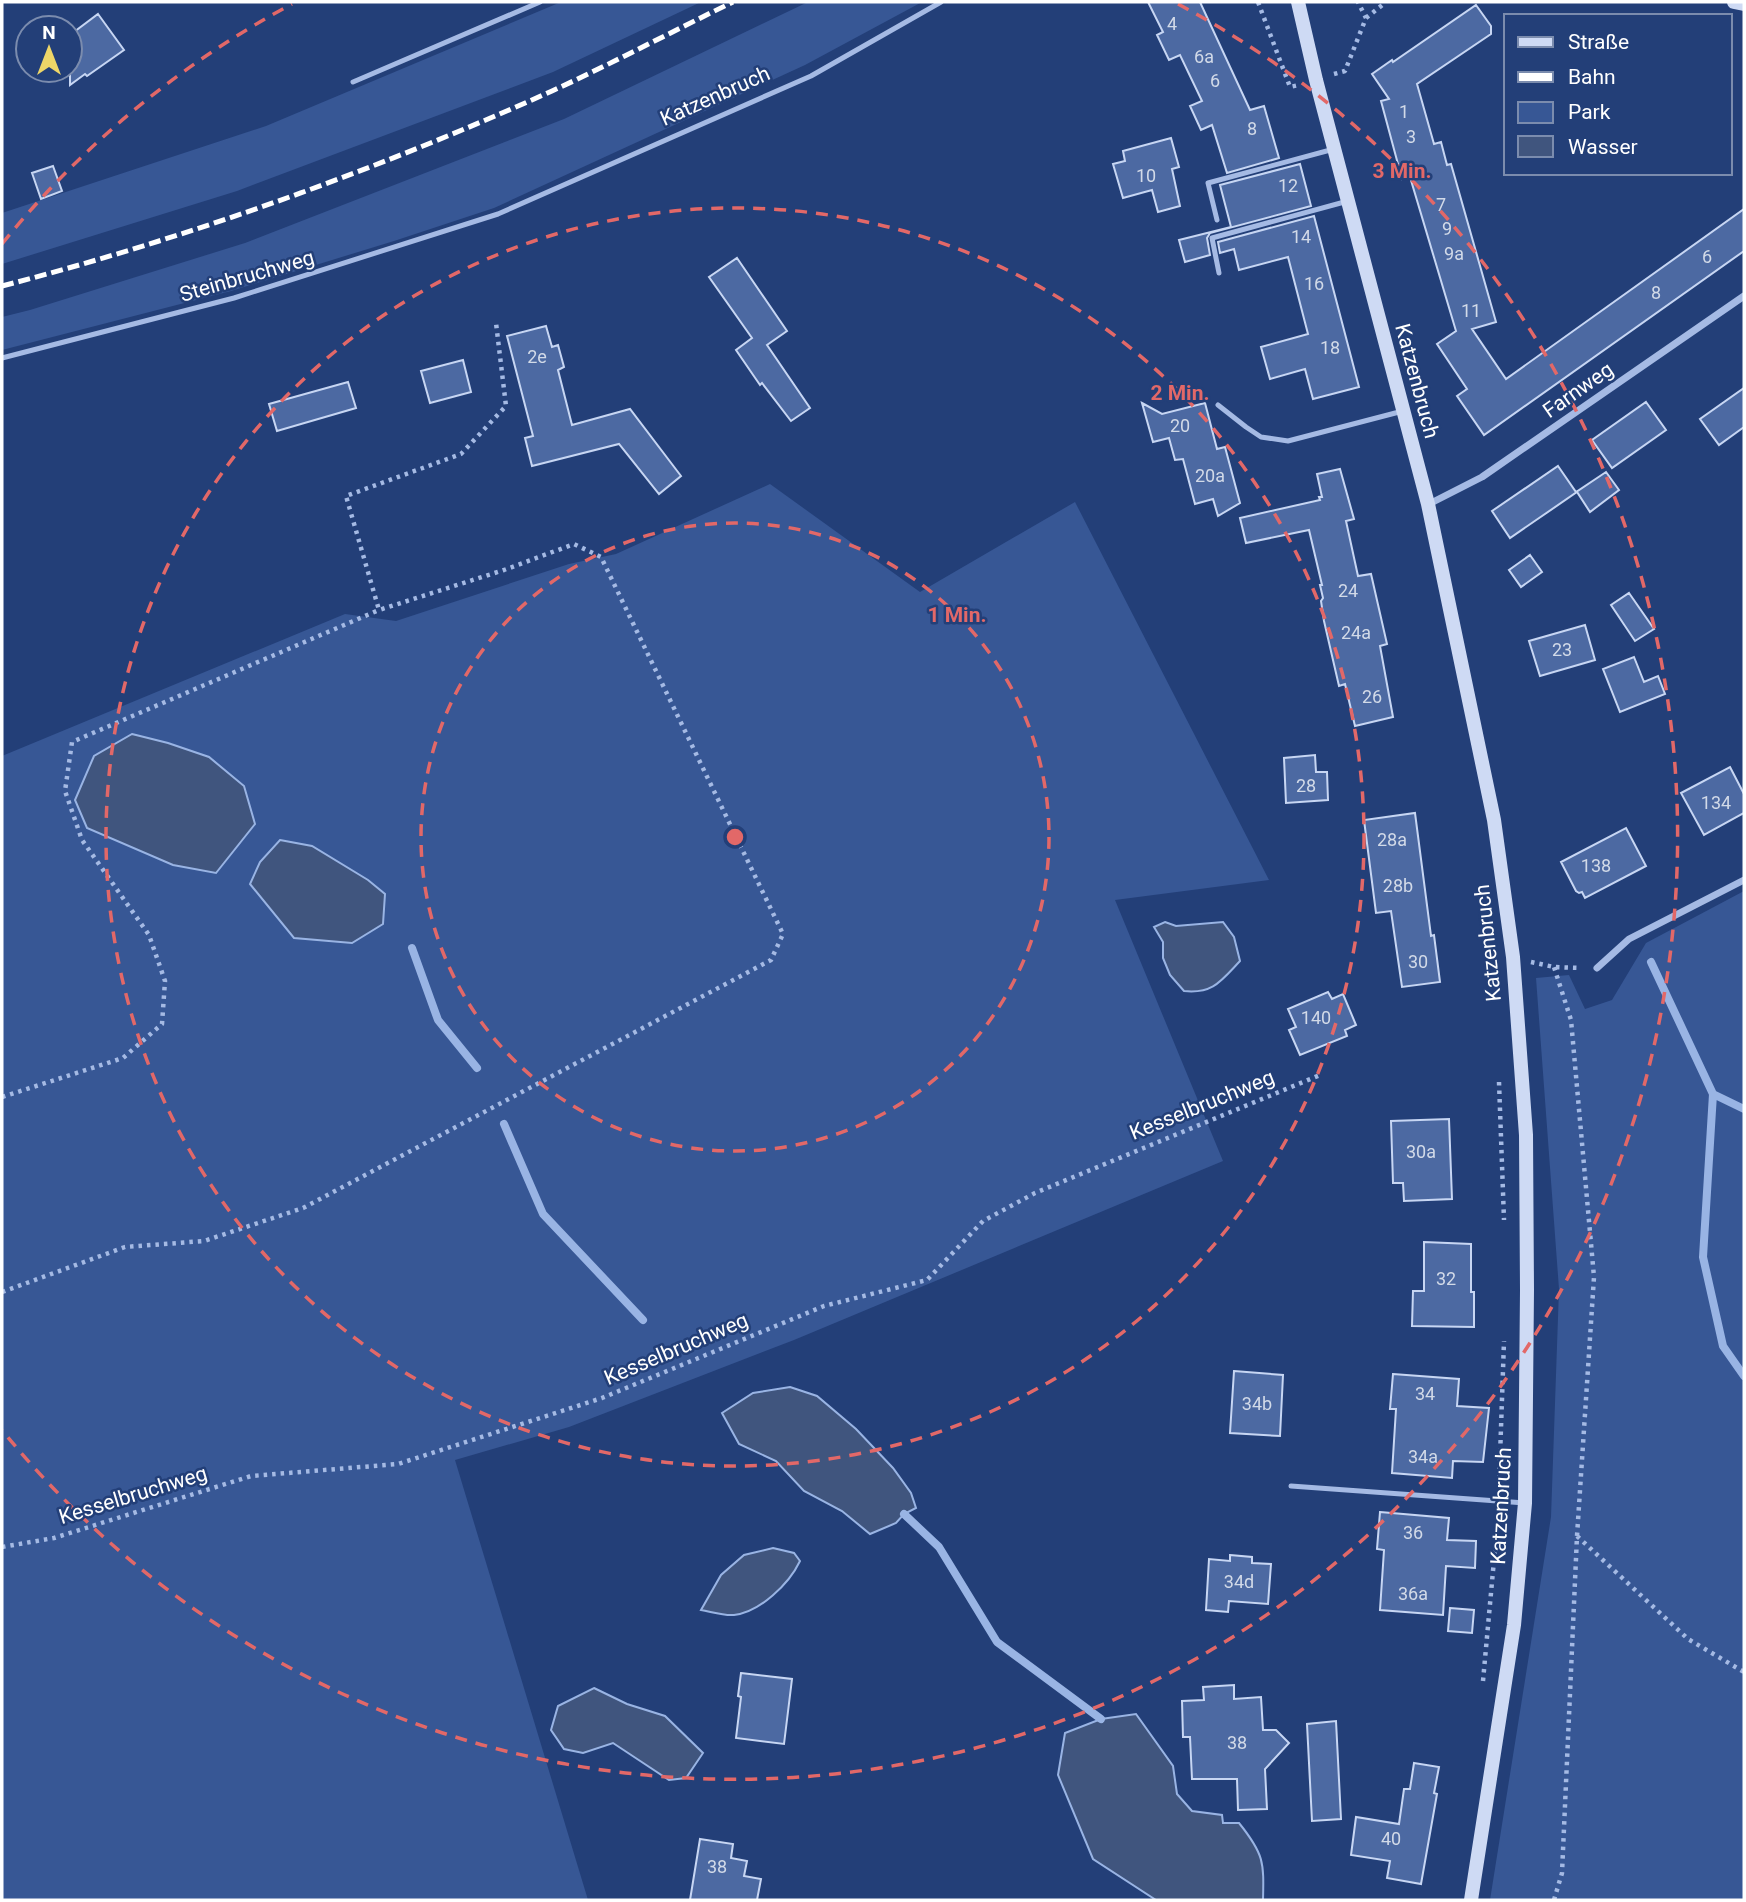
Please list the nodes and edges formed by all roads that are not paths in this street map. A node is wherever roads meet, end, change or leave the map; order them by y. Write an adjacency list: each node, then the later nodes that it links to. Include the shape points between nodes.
1 (540, 2): 6 (lane)
2 (941, 2): 9 (lane, Katzenbruch, via 811,75)
3 (1298, 2): 7 (street, Katzenbruch)
4 (1734, 2): 5 (street)
5 (1744, 4)
6 (353, 82)
7 (1334, 149): 8 (street, Katzenbruch); 10 (lane, via 1208,183)
8 (1348, 201): 11 (lane, via 1212,238); 15 (street, Katzenbruch)
9 (498, 214): 13 (lane, Steinbruchweg, via 234,299)
10 (1217, 220)
11 (1219, 273)
12 (1744, 296): 16 (street, Farnweg, via 1482,477)
13 (2, 359)
14 (1218, 405): 15 (lane, via 1261,437 1288,442)
15 (1403, 411): 16 (street, Katzenbruch)
16 (1428, 504): 20 (street, Katzenbruch, via 1494,820 1513,957 1526,1135)
17 (1744, 880): 18 (street, via 1629,939)
18 (1597, 968)
19 (1292, 1486): 20 (lane)
20 (1525, 1503): 21 (street, Katzenbruch, via 1514,1625)
21 (1471, 1900)

